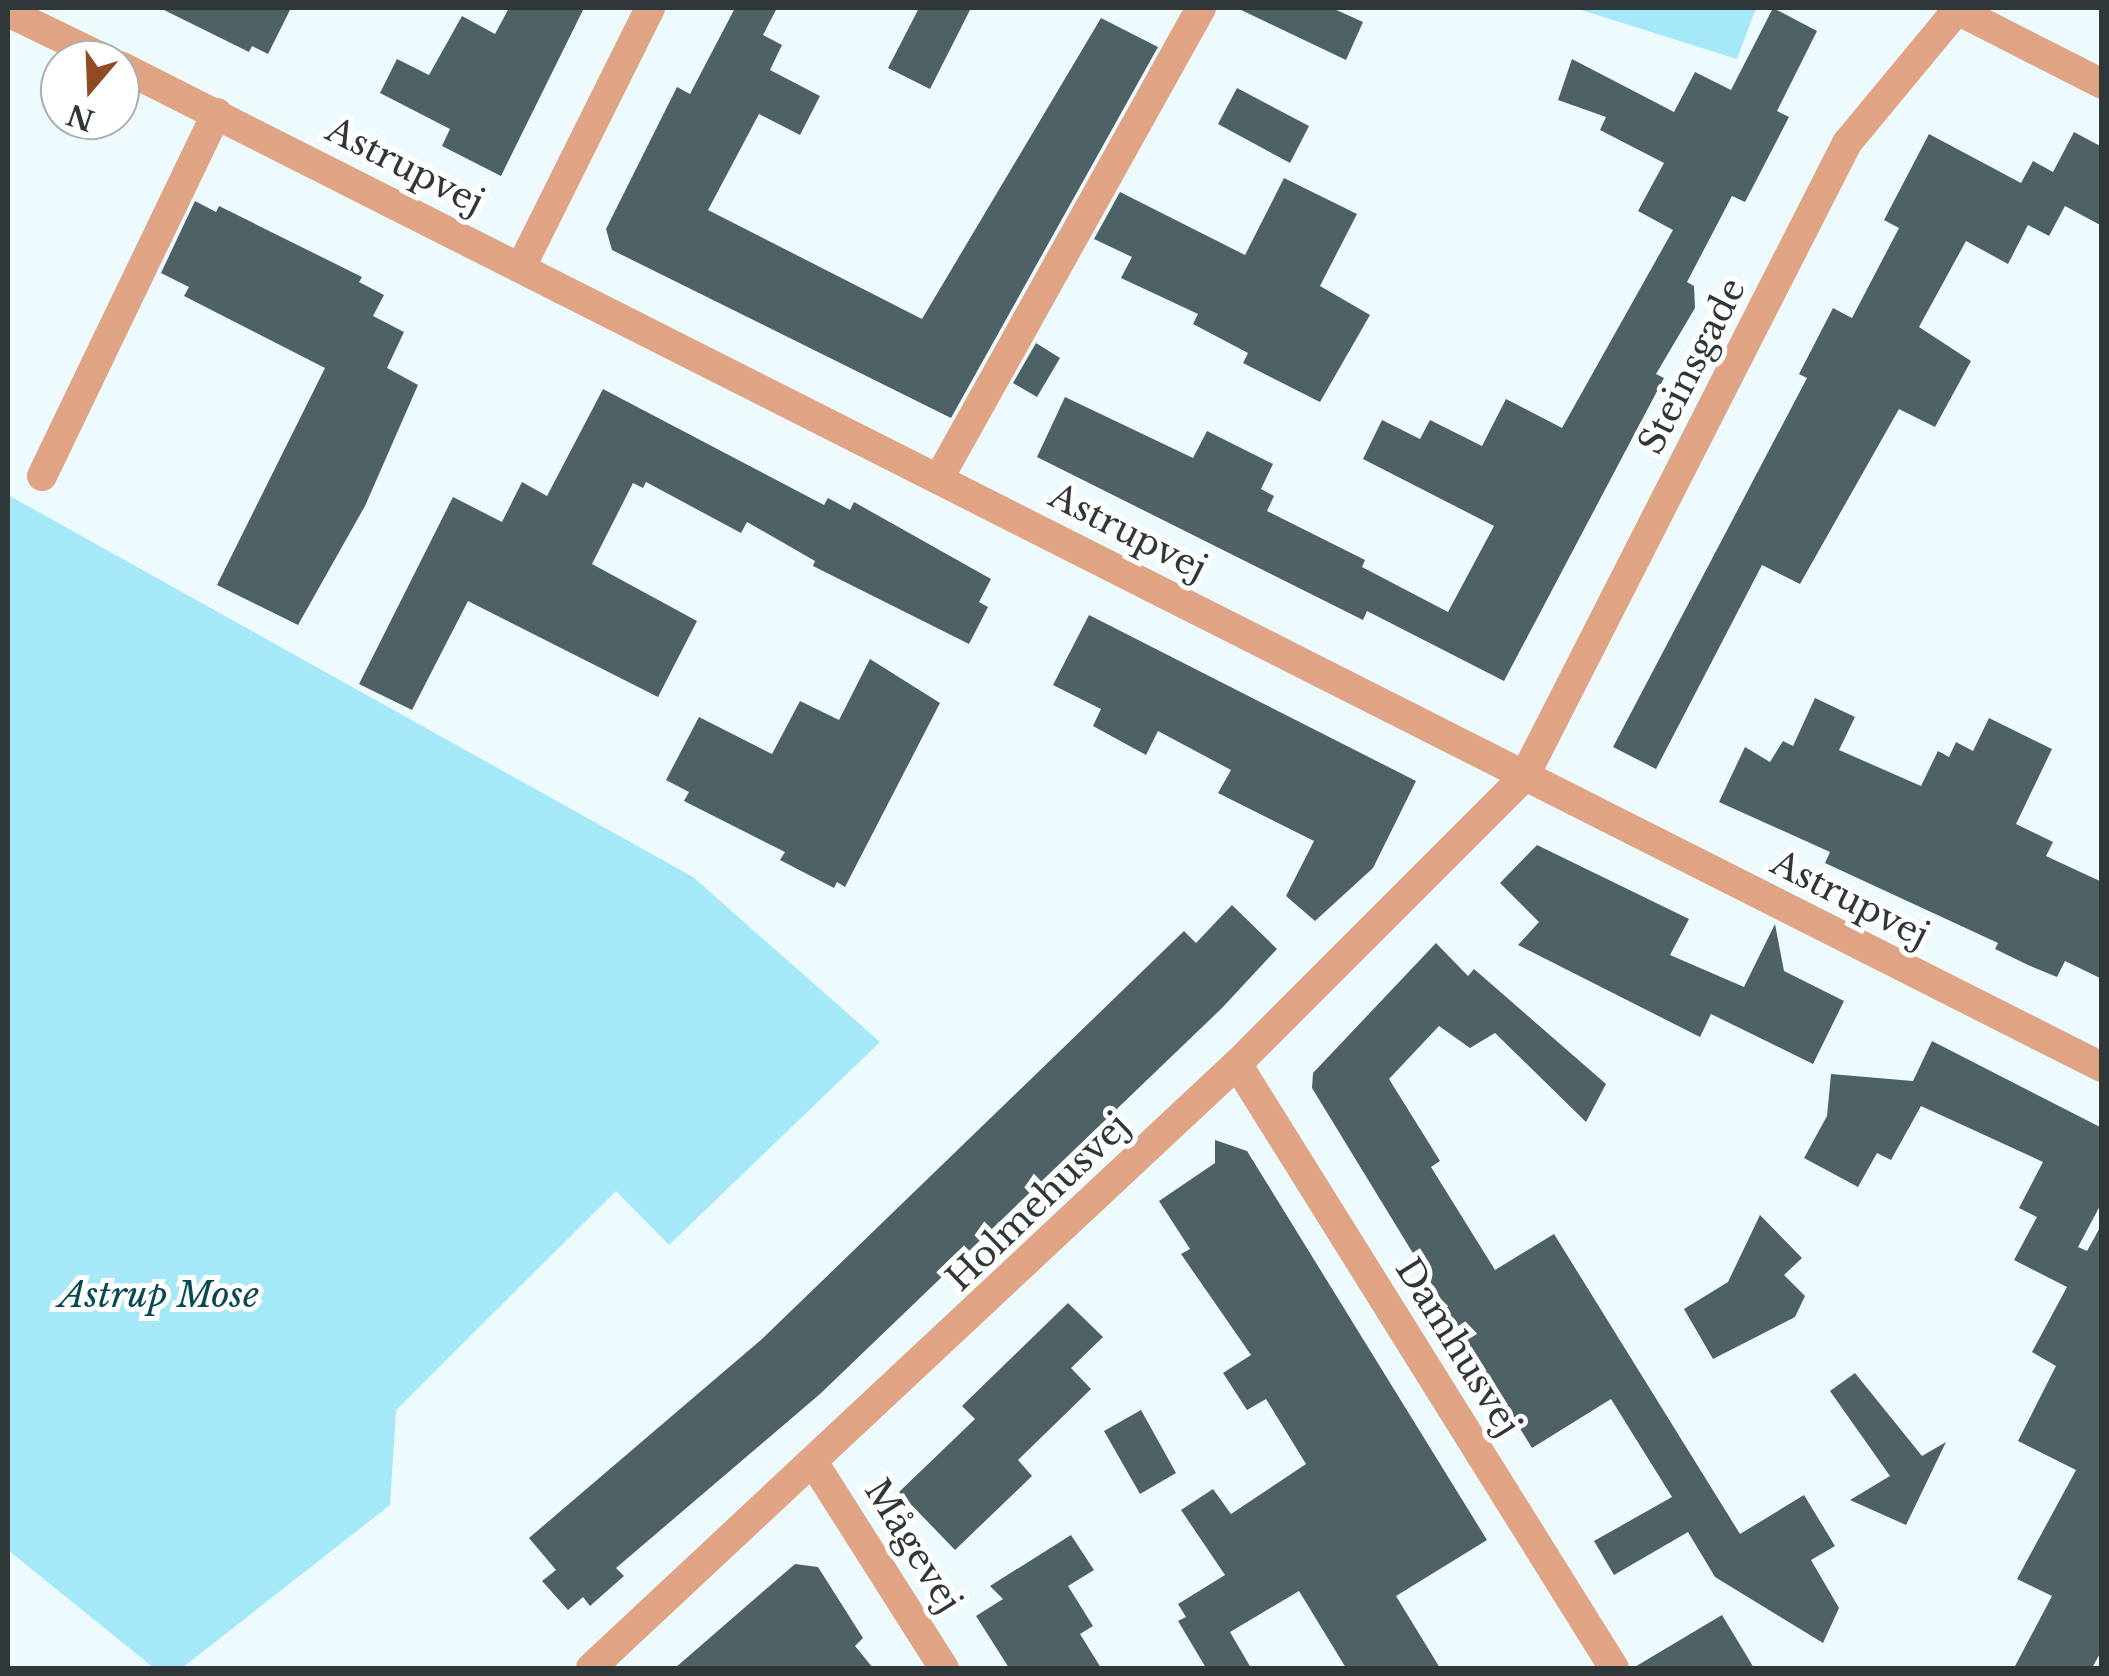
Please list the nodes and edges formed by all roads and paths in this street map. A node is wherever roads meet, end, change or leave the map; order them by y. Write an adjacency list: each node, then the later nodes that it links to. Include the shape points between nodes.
1 (650, 8): 9 (street)
2 (1201, 8): 11 (street)
3 (1957, 9): 7 (street, Steinsgade); 12 (street, Steinsgade, via 1847,143)
4 (8, 12): 5 (street)
5 (65, 40)
6 (140, 76): 8 (street, Astrupvej)
7 (2102, 84)
8 (217, 113): 9 (street, Astrupvej); 10 (street)
9 (521, 267): 11 (street, Astrupvej)
10 (42, 476)
11 (939, 478): 12 (street, Astrupvej)
12 (1524, 777): 13 (street, Holmehusvej); 14 (street, Astrupvej)
13 (1238, 1064): 15 (street, Holmehusvej); 18 (street, Damhusvej)
14 (2102, 1067)
15 (815, 1466): 16 (street, Holmehusvej); 17 (street, Mågevej)
16 (591, 1668)
17 (944, 1668)
18 (1614, 1668)

